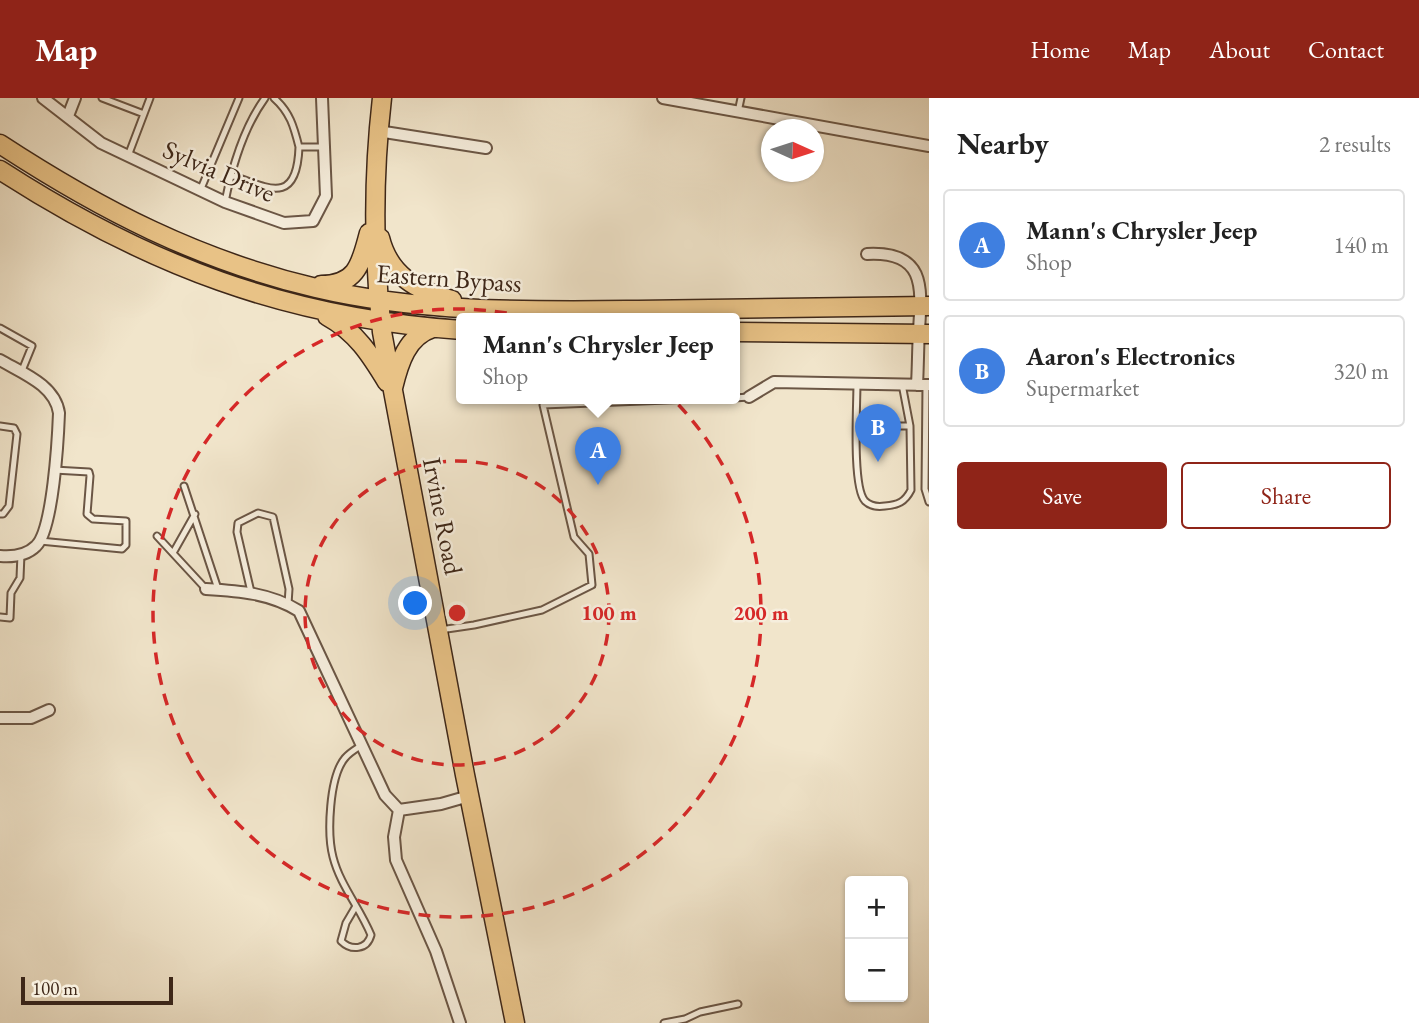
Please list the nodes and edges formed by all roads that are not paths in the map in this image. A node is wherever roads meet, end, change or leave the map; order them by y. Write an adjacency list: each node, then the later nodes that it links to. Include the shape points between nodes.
1 (43, 98): 14 (street, Sylvia Drive)
2 (75, 98): 14 (street)
3 (102, 98): 13 (lane)
4 (150, 98): 13 (lane)
5 (239, 98): 24 (lane)
6 (274, 98): 19 (lane, via 285,108)
7 (322, 98): 17 (street, Sylvia Drive)
8 (382, 98): 15 (main road, Irvine Road)
9 (663, 98): 12 (street)
10 (741, 98): 12 (lane)
11 (265, 99): 23 (lane)
12 (738, 111): 18 (street)
13 (144, 114): 21 (lane)
14 (68, 116): 21 (street, Sylvia Drive, via 101,143)
15 (379, 131): 20 (street); 26 (main road, Irvine Road)
16 (0, 144): 28 (main road, Eastern Bypass, via 90,201 155,233 220,260)
17 (324, 146): 19 (lane); 25 (street, Sylvia Drive, via 326,196 313,221 284,223)
18 (929, 146)
19 (299, 147): 23 (lane, via 297,172 292,182 282,187 272,190)
20 (486, 148)
21 (128, 156): 24 (street, Sylvia Drive)
22 (0, 170): 31 (main road, Eastern Bypass, via 79,219 154,256 227,284)
23 (231, 175): 25 (lane)
24 (200, 191): 25 (street, Sylvia Drive)
25 (225, 202)
26 (374, 212): 28 (main road, via 356,271 340,283); 29 (main road, Irvine Road); 32 (main road, via 385,254 398,274 431,294)
27 (867, 254): 30 (street, via 892,255 912,266)
28 (304, 285): 29 (main road, Eastern Bypass)
29 (379, 300): 32 (main road, Eastern Bypass); 33 (main road, Irvine Road)
30 (925, 306): 32 (main road, Eastern Bypass); 38 (street)
31 (308, 307): 33 (main road, Eastern Bypass); 44 (main road, via 354,335)
32 (493, 310)
33 (381, 321): 35 (main road, Eastern Bypass); 44 (main road, Irvine Road)
34 (0, 327): 40 (lane, via 32,346)
35 (434, 328): 36 (main road, Eastern Bypass); 44 (main road, via 414,337 407,346)
36 (456, 330)
37 (740, 332): 38 (main road)
38 (924, 334): 43 (street)
39 (0, 360): 40 (street)
40 (21, 373): 52 (street, via 46,388 58,403)
41 (857, 383): 42 (street); 46 (street, via 774,382); 50 (lane)
42 (901, 384): 43 (street); 51 (lane)
43 (924, 385): 48 (lane)
44 (393, 391): 66 (main road, Irvine Road)
45 (740, 397): 46 (lane)
46 (749, 397)
47 (568, 404): 66 (lane, via 543,405 574,537 589,554 592,585 542,610)
48 (927, 414): 54 (lane, via 925,489)
49 (0, 426): 55 (lane, via 14,428 18,434 9,506)
50 (857, 426): 51 (lane); 51 (lane, via 861,495 876,507 897,505 911,490)
51 (910, 426)
52 (53, 470): 58 (street, via 46,528); 58 (lane, via 89,472 87,514 93,519 126,521 126,545 122,549)
53 (184, 486): 56 (lane)
54 (929, 502)
55 (0, 514)
56 (195, 514): 59 (lane); 62 (lane)
57 (157, 536): 59 (lane)
58 (40, 541): 60 (street)
59 (173, 553): 62 (lane)
60 (21, 554): 61 (street); 65 (lane, via 10,618)
61 (0, 556)
62 (212, 589): 63 (street)
63 (251, 592): 64 (street); 64 (lane, via 237,532 238,523 258,513 273,517 289,589)
64 (288, 604): 69 (street, via 299,611)
65 (0, 618)
66 (440, 630): 70 (main road, Irvine Road)
67 (49, 710): 68 (street, via 31,719)
68 (0, 718)
69 (362, 745): 71 (street, via 385,795); 72 (lane, via 344,759 336,776 329,829 333,858)
70 (469, 796): 71 (street); 75 (main road, Irvine Road)
71 (399, 810): 74 (street, via 396,860 436,951)
72 (356, 906): 72 (lane, via 371,935 356,948 341,941)
73 (738, 1004): 76 (lane)
74 (460, 1023)
75 (515, 1023)
76 (664, 1023)

